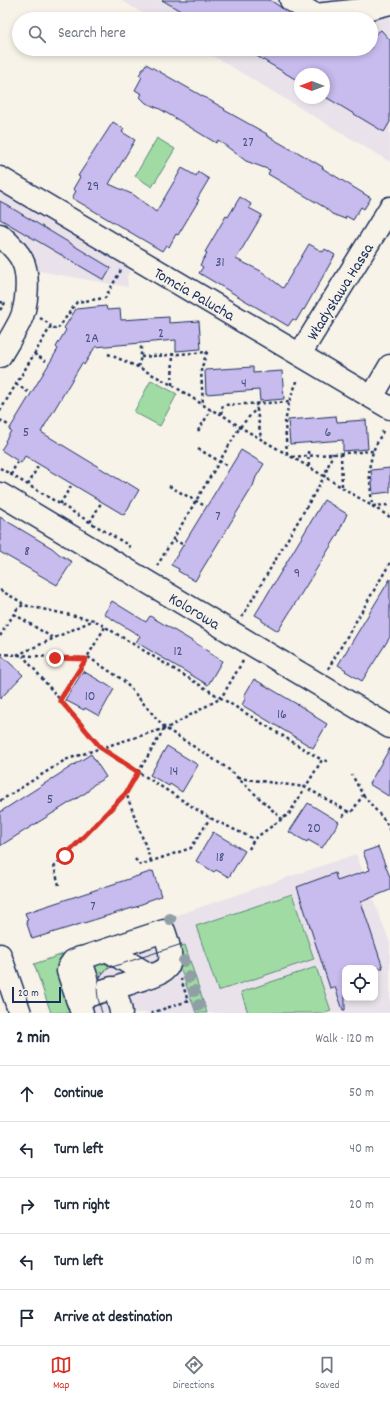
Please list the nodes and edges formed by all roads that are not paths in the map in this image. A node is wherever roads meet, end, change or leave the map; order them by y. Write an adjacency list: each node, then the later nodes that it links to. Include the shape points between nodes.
1 (291, 0): 3 (street)
2 (390, 3): 4 (street)
3 (310, 12)
4 (343, 12)
5 (0, 178): 8 (street, Tomcia Palucha)
6 (390, 208): 8 (street, Władysława Hassa)
7 (0, 235): 9 (street, via 16,251 23,262 26,275 26,297 21,320)
8 (300, 354): 11 (street, Tomcia Palucha)
9 (0, 356)
10 (390, 366): 11 (street)
11 (381, 402)
12 (0, 494): 13 (street, Kolorowa)
13 (390, 726)
14 (94, 954): 16 (street); 16 (street, via 170,929 171,952 167,967 164,971); 17 (street)
15 (2, 966): 19 (street)
16 (145, 978): 18 (street, via 119,987)
17 (84, 1002): 18 (street, via 112,988)
18 (120, 1006)
19 (20, 1013)

